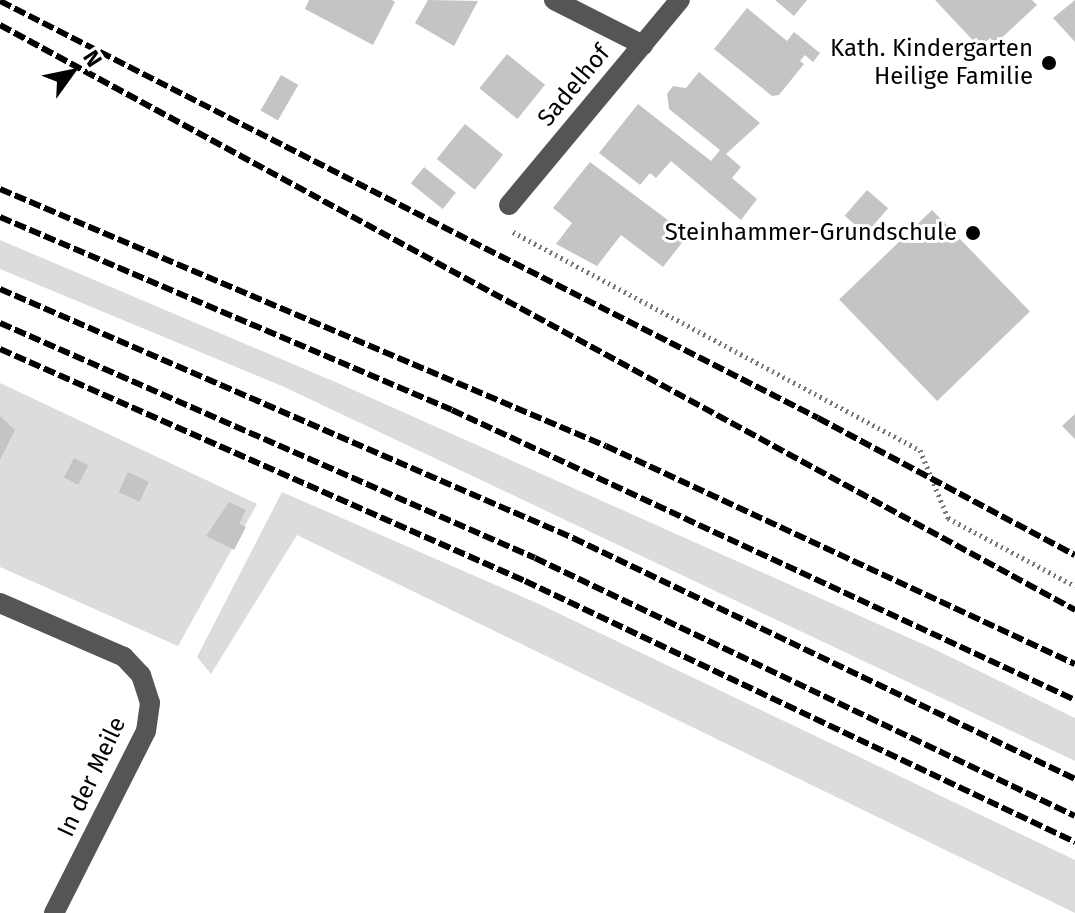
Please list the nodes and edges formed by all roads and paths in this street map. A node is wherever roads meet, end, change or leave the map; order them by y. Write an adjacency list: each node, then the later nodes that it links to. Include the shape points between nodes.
1 (554, 0): 3 (street)
2 (680, 0): 3 (street, Sadelhof)
3 (643, 45): 4 (street, Sadelhof)
4 (509, 205)
5 (514, 233): 6 (path, via 920,450 948,518)
6 (1075, 586)
7 (0, 603): 8 (street, In der Meile, via 124,657 141,675 150,703 146,731)
8 (54, 913)

